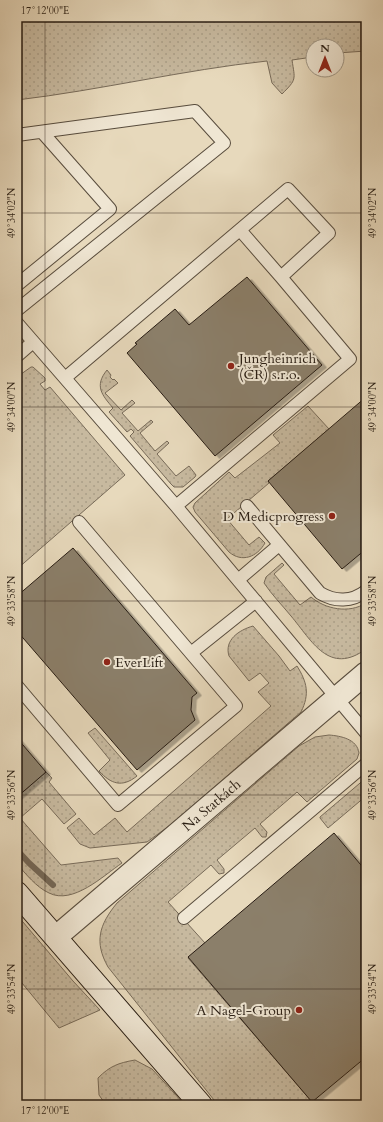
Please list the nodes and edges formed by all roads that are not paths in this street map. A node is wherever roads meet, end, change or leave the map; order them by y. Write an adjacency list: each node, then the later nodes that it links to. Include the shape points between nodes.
1 (42, 132): 2 (lane); 3 (lane); 4 (lane, via 195,111 224,143)
2 (17, 135)
3 (110, 209): 4 (lane); 7 (lane)
4 (124, 224): 8 (lane)
5 (240, 230): 6 (lane); 6 (lane, via 288,189 329,233); 12 (lane)
6 (281, 277): 13 (lane, via 350,359)
7 (17, 285)
8 (17, 310)
9 (17, 323): 10 (lane)
10 (33, 342): 11 (lane); 12 (lane)
11 (17, 356)
12 (65, 378): 13 (lane)
13 (176, 506): 17 (lane)
14 (247, 506): 16 (lane)
15 (79, 522): 20 (lane)
16 (279, 545): 17 (lane); 18 (lane, via 318,590 330,598 350,599)
17 (238, 580): 19 (lane)
18 (366, 591)
19 (256, 601): 20 (lane); 23 (lane)
20 (191, 653): 22 (lane, via 236,706 118,805)
21 (366, 673): 23 (street, Na Statkách)
22 (17, 686)
23 (337, 698): 24 (lane); 28 (street, Na Statkách)
24 (366, 733)
25 (366, 764): 27 (lane)
26 (17, 893): 28 (street)
27 (184, 918)
28 (56, 938): 29 (street)
29 (201, 1105)

